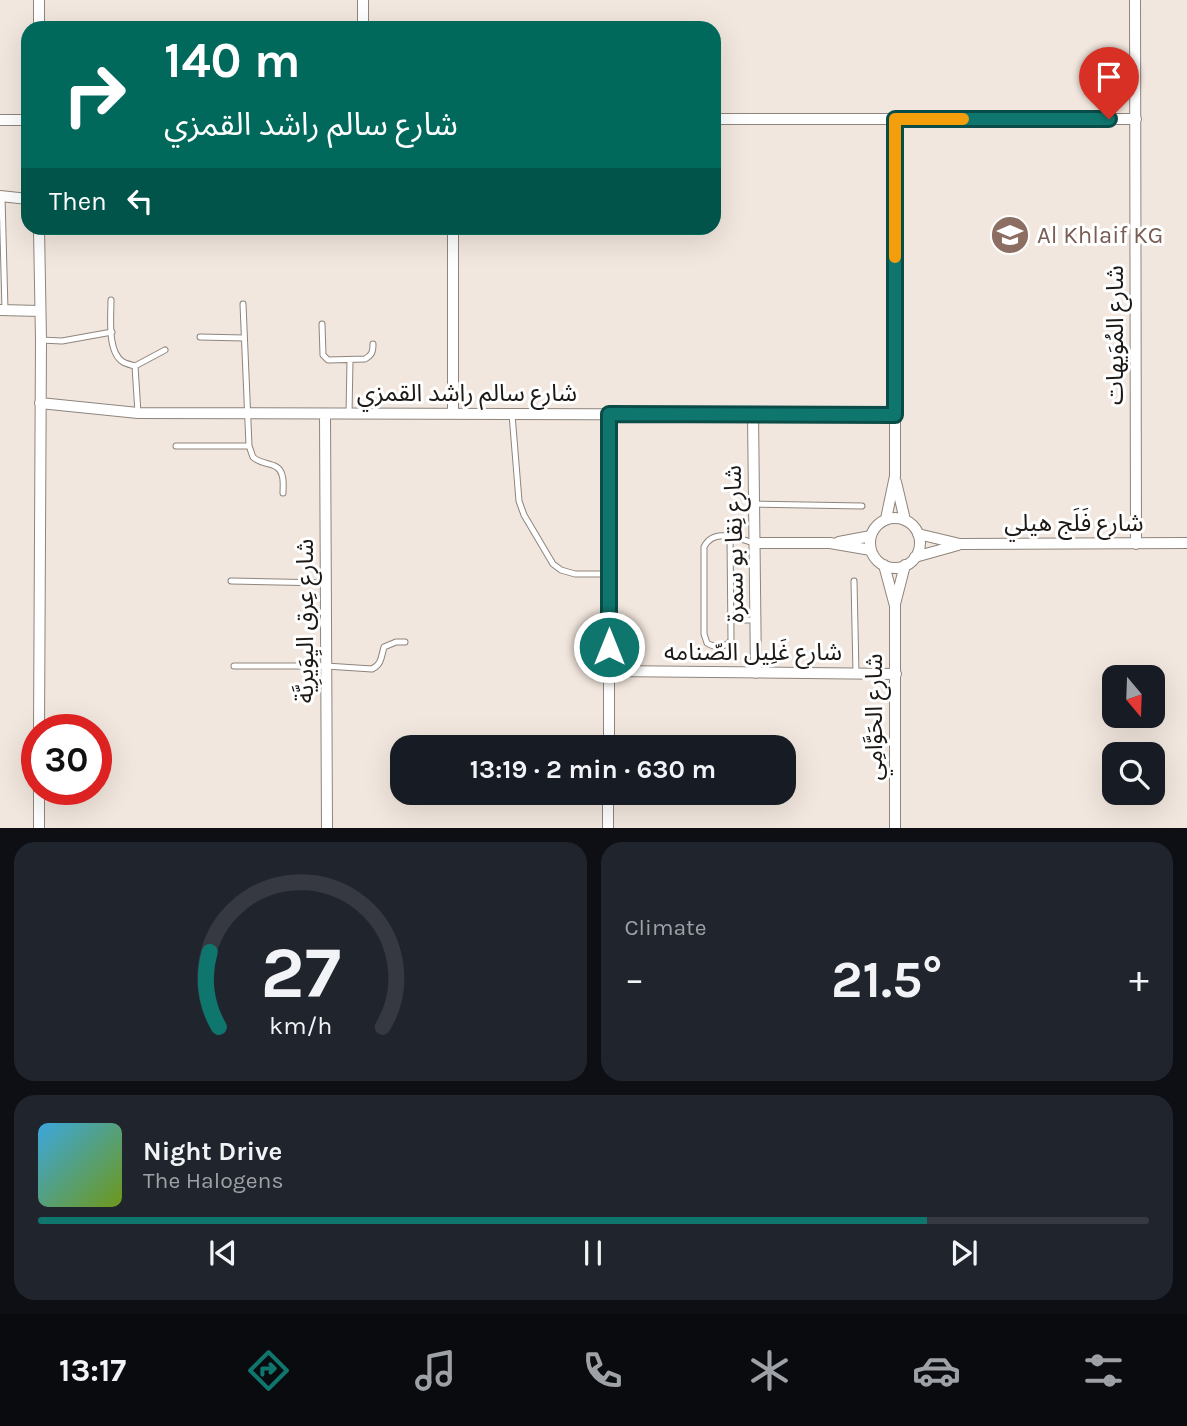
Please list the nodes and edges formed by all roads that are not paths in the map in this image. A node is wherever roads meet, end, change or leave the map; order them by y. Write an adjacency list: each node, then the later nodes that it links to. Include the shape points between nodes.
1 (39, 0): 4 (street)
2 (363, 0): 5 (street)
3 (1135, 0): 10 (street, شارع المُوَيهات)
4 (39, 21)
5 (363, 21)
6 (721, 119): 7 (street)
7 (895, 119): 10 (street); 37 (street)
8 (0, 120): 9 (street)
9 (21, 120)
10 (1136, 120): 53 (street, شارع المُوَيهات)
11 (1, 196): 12 (street); 17 (lane)
12 (21, 198)
13 (39, 235): 18 (street)
14 (453, 235): 33 (street)
15 (111, 300): 20 (lane)
16 (243, 304): 22 (lane)
17 (3, 310): 18 (street)
18 (40, 312): 23 (street)
19 (322, 324): 26 (lane, via 326,359)
20 (112, 332): 23 (lane); 27 (lane, via 115,352 123,362)
21 (200, 337): 22 (lane)
22 (244, 338): 30 (lane)
23 (41, 340): 28 (street)
24 (373, 344): 26 (lane, via 370,356)
25 (165, 350): 27 (lane)
26 (350, 360): 32 (lane)
27 (135, 366): 29 (lane)
28 (40, 403): 29 (street, شارع سالم راشد القمزي); 72 (street)
29 (138, 413): 30 (street, شارع سالم راشد القمزي)
30 (248, 413): 31 (street, شارع سالم راشد القمزي); 39 (lane)
31 (325, 414): 32 (street, شارع سالم راشد القمزي); 61 (street, شارع عِرق اليِوَيرِيَّة)
32 (349, 414): 33 (street, شارع سالم راشد القمزي)
33 (453, 414): 34 (street, شارع سالم راشد القمزي)
34 (512, 414): 35 (street, شارع سالم راشد القمزي); 58 (lane, via 519,501 553,564 575,574)
35 (609, 414): 36 (street, شارع سالم راشد القمزي); 58 (street)
36 (753, 414): 37 (street, شارع سالم راشد القمزي); 42 (street, شارع نِقا بو سمرة)
37 (895, 415): 40 (street)
38 (176, 446): 39 (lane)
39 (249, 446): 41 (lane, via 252,456 282,474)
40 (895, 476): 44 (street); 45 (street)
41 (284, 493)
42 (754, 504): 43 (lane); 50 (street, شارع نِقا بو سمرة)
43 (862, 506)
44 (886, 519): 45 (street); 48 (street)
45 (905, 520): 46 (street)
46 (918, 534): 52 (street, شارع فَلَج هيلي); 55 (street)
47 (730, 536): 50 (lane); 63 (lane); 63 (lane, via 712,537 704,547 707,643 729,644)
48 (871, 536): 51 (street); 54 (street)
49 (1187, 542): 53 (street, شارع فَلَج هيلي)
50 (755, 543): 51 (street); 64 (street, شارع نِقا بو سمرة)
51 (830, 543): 54 (street)
52 (960, 544): 53 (street, شارع فَلَج هيلي); 55 (street, شارع فَلَج هيلي)
53 (1136, 544)
54 (871, 550): 56 (street)
55 (915, 557): 57 (street)
56 (884, 565): 57 (street); 62 (street, شارع الحَوَّامِي)
57 (905, 565): 62 (street, شارع الحَوَّامِي)
58 (609, 574): 68 (street)
59 (231, 581): 61 (lane)
60 (854, 581): 70 (lane)
61 (327, 583): 67 (street, شارع عِرق اليِوَيرِيَّة)
62 (895, 606): 71 (street, شارع الحَوَّامِي)
63 (732, 620): 64 (lane)
64 (756, 620): 69 (street, شارع نِقا بو سمرة)
65 (405, 642): 67 (lane, via 384,647 381,661 372,669)
66 (234, 666): 67 (lane)
67 (326, 666): 77 (street, شارع عِرق اليِوَيرِيَّة)
68 (609, 671): 69 (street, شارع غَلِيل الصّنامه); 73 (street)
69 (756, 673): 70 (street, شارع غَلِيل الصّنامه)
70 (856, 673): 71 (street, شارع غَلِيل الصّنامه)
71 (896, 674): 79 (street, شارع الحَوَّامِي)
72 (39, 714)
73 (609, 735)
74 (39, 805): 76 (street)
75 (608, 805): 78 (street)
76 (39, 828)
77 (327, 828)
78 (608, 828)
79 (895, 828)

